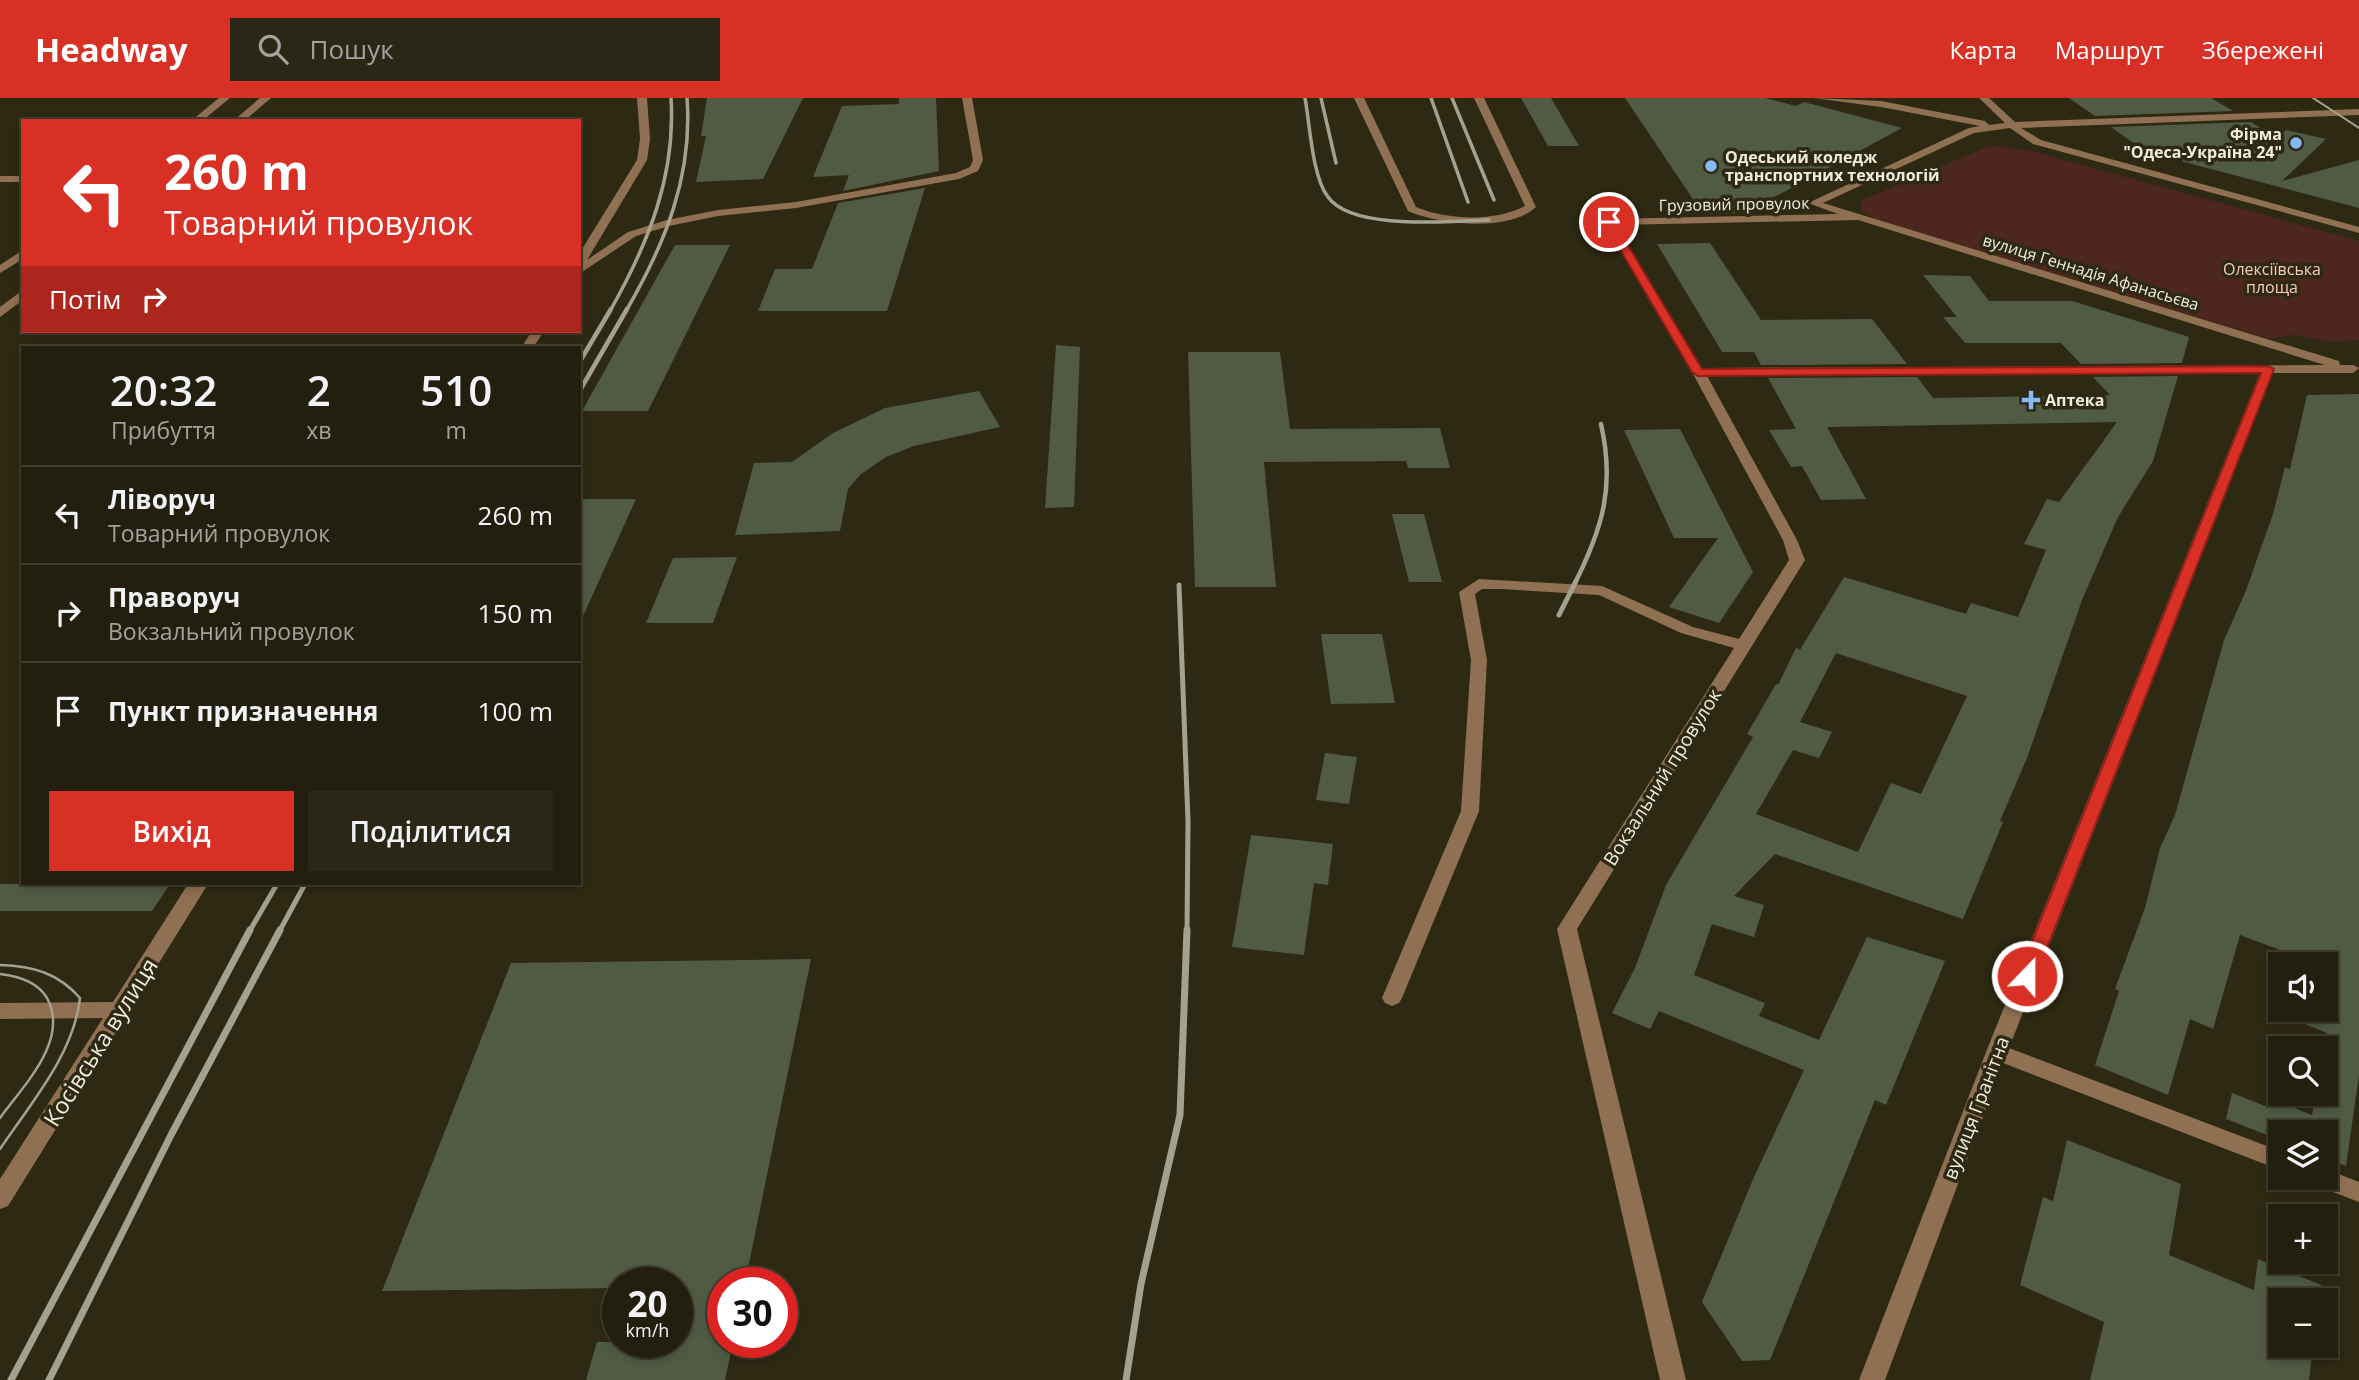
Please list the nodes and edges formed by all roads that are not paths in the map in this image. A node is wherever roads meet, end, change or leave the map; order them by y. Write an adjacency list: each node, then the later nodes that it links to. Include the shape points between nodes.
1 (225, 98): 11 (street)
2 (266, 98): 12 (street)
3 (642, 98): 21 (street, via 642,160)
4 (967, 98): 23 (street, via 978,160 974,169 959,176 796,205 718,213 650,228 632,234)
5 (1359, 98): 6 (street, via 1412,209 1434,218 1524,214 1531,207)
6 (1479, 98)
7 (1819, 98): 13 (street)
8 (1984, 98): 13 (street)
9 (2359, 112): 10 (street)
10 (2329, 113): 13 (street); 14 (street)
11 (199, 119)
12 (240, 119)
13 (2013, 125): 17 (street, вулиця Геннадія Афанасьєва, via 1972,130 1813,202); 19 (street, via 2037,142)
14 (2359, 125)
15 (0, 179): 16 (street)
16 (21, 179)
17 (1859, 217): 18 (street, Грузовий провулок); 27 (street, вулиця Геннадія Афанасьєва)
18 (1609, 222): 28 (street, Вокзальний провулок)
19 (2359, 229)
20 (21, 254): 22 (street)
21 (581, 261)
22 (0, 270)
23 (581, 270)
24 (21, 296): 25 (street)
25 (0, 313)
26 (2268, 369): 27 (street); 28 (street); 34 (street, вулиця Гранітна)
27 (2356, 371)
28 (1698, 372): 29 (street, Вокзальний провулок, via 1797,560)
29 (1745, 646): 31 (street, via 1687,630 1602,591 1479,584 1467,592 1479,660 1470,811); 39 (street, Вокзальний провулок, via 1567,929)
30 (197, 885): 32 (street, Косівська вулиця)
31 (1392, 998)
32 (121, 1010): 33 (street); 38 (street, Косівська вулиця)
33 (0, 1011)
34 (1997, 1052): 35 (street); 40 (street, вулиця Гранітна)
35 (2268, 1156)
36 (2338, 1184): 37 (street)
37 (2359, 1192)
38 (0, 1199)
39 (1673, 1380)
40 (1872, 1380)

